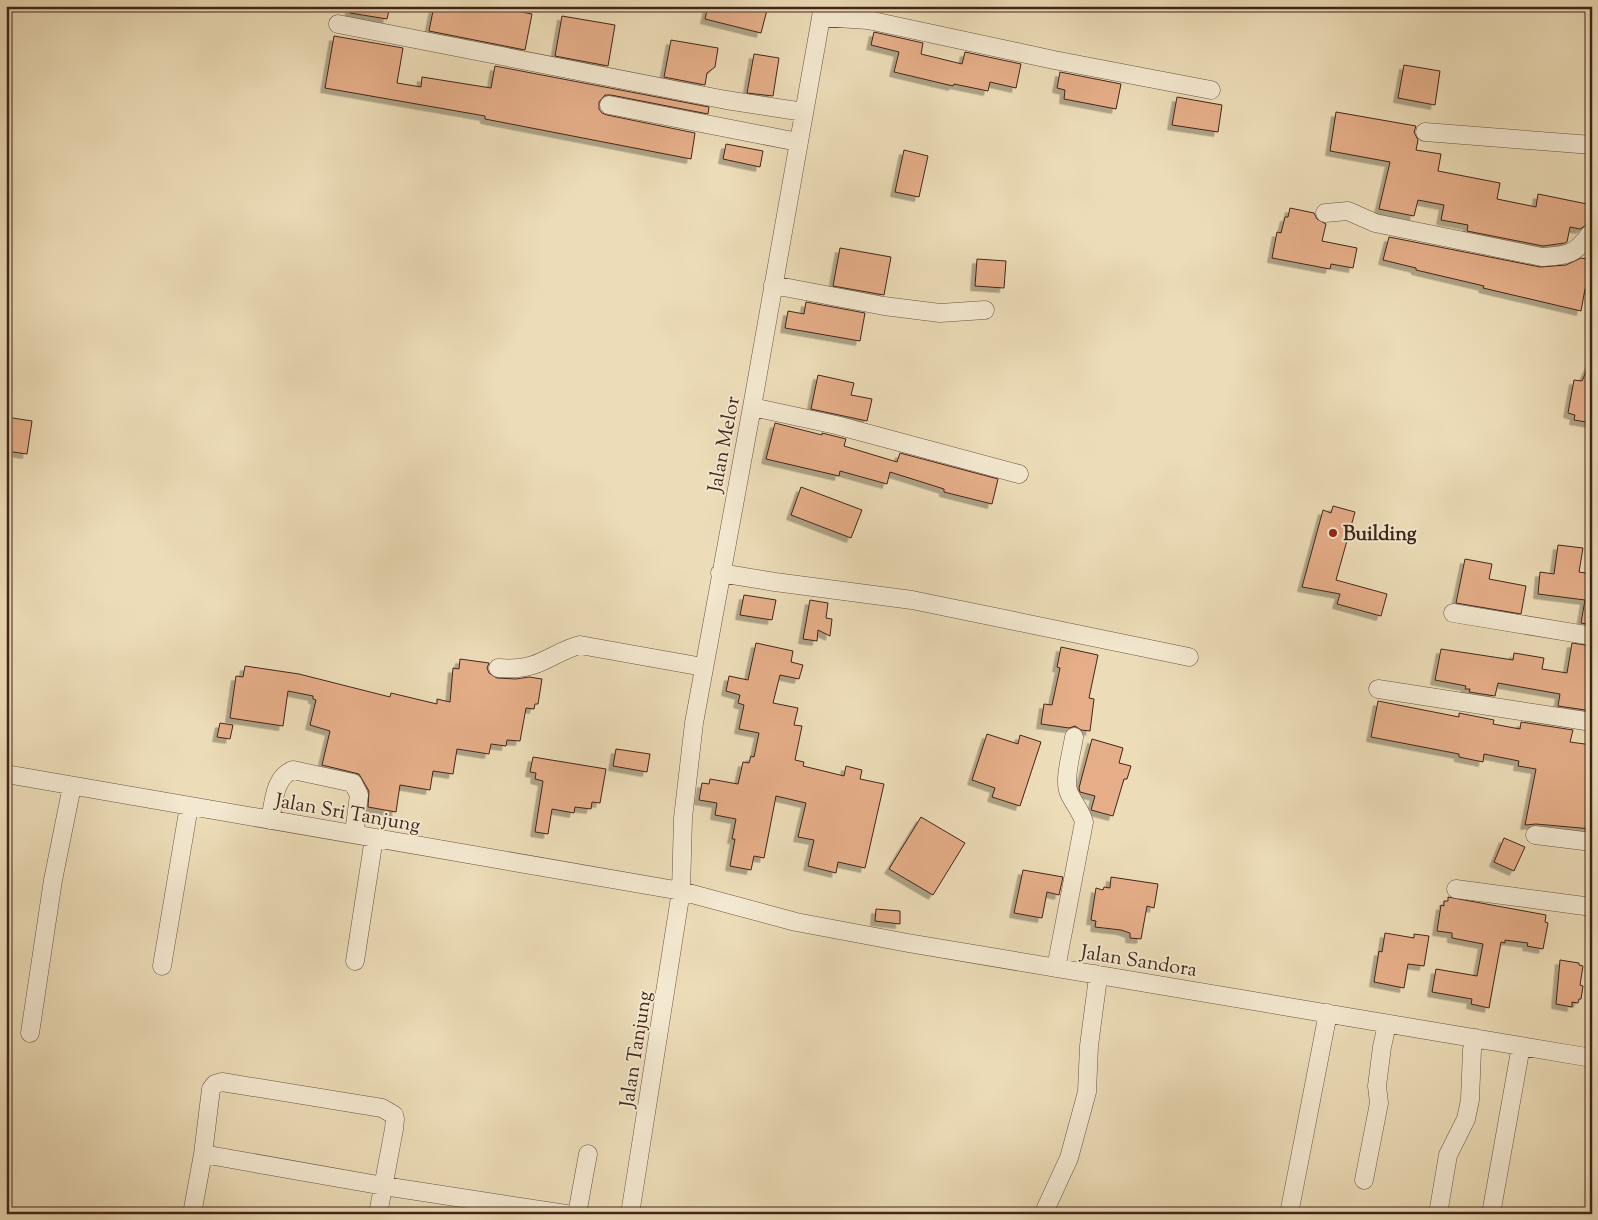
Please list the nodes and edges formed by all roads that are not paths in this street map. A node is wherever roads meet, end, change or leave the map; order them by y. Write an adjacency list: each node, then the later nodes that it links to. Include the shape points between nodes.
1 (822, 12): 3 (street); 5 (street, Jalan Melor)
2 (338, 24): 5 (street, via 726,100)
3 (1211, 90)
4 (609, 106): 7 (street)
5 (804, 112): 7 (street, Jalan Melor)
6 (1425, 132): 8 (street)
7 (798, 142): 11 (street, Jalan Melor)
8 (1592, 145)
9 (1325, 212): 10 (street, via 1348,211 1375,222 1542,257 1566,255 1579,249)
10 (1592, 234)
11 (773, 285): 12 (street, via 940,313); 13 (street, Jalan Melor)
12 (985, 310)
13 (752, 408): 14 (street, via 836,425); 15 (street, Jalan Melor)
14 (1019, 474)
15 (720, 573): 18 (street, via 912,600); 19 (street, Jalan Melor)
16 (1453, 613): 17 (street)
17 (1592, 636)
18 (1189, 657)
19 (704, 667): 20 (street, via 580,645 533,665); 33 (street, Jalan Melor, via 686,783)
20 (498, 668)
21 (1378, 689): 22 (street)
22 (1592, 722)
23 (1074, 737): 37 (street, via 1066,782 1083,816 1084,828)
24 (6, 774): 25 (street, Jalan Sri Tanjung)
25 (72, 786): 26 (street, Jalan Sri Tanjung); 41 (street, via 53,880)
26 (189, 806): 27 (street, Jalan Sri Tanjung); 36 (street)
27 (270, 820): 28 (street, Jalan Sri Tanjung); 28 (street, via 278,783 287,772 294,770 353,783 359,795)
28 (354, 834): 31 (street, Jalan Sri Tanjung)
29 (1535, 835): 30 (street)
30 (1592, 842)
31 (372, 851): 33 (street, Jalan Sri Tanjung); 35 (street)
32 (1456, 889): 34 (street)
33 (682, 891): 37 (street, Jalan Sandora, via 796,922); 53 (street, Jalan Tanjung)
34 (1592, 907)
35 (355, 961)
36 (162, 966)
37 (1056, 968): 38 (street, Jalan Sandora)
38 (1096, 979): 39 (street, Jalan Sandora); 54 (street, via 1087,1092 1069,1158)
39 (1327, 1019): 40 (street, Jalan Sandora); 55 (street)
40 (1387, 1024): 42 (street, Jalan Sandora); 47 (street, via 1377,1086 1379,1103)
41 (30, 1033)
42 (1473, 1044): 43 (street, Jalan Sandora); 56 (street, via 1470,1100 1466,1119 1448,1155)
43 (1522, 1046): 44 (street, Jalan Sandora); 57 (street)
44 (1592, 1058)
45 (203, 1154): 48 (street); 48 (street, via 211,1089 222,1082 382,1108 395,1119); 49 (street)
46 (588, 1154): 52 (street)
47 (1364, 1180)
48 (384, 1186): 50 (street); 51 (street)
49 (192, 1214)
50 (378, 1214)
51 (566, 1214)
52 (577, 1214)
53 (630, 1214)
54 (1045, 1214)
55 (1289, 1214)
56 (1438, 1214)
57 (1491, 1214)

